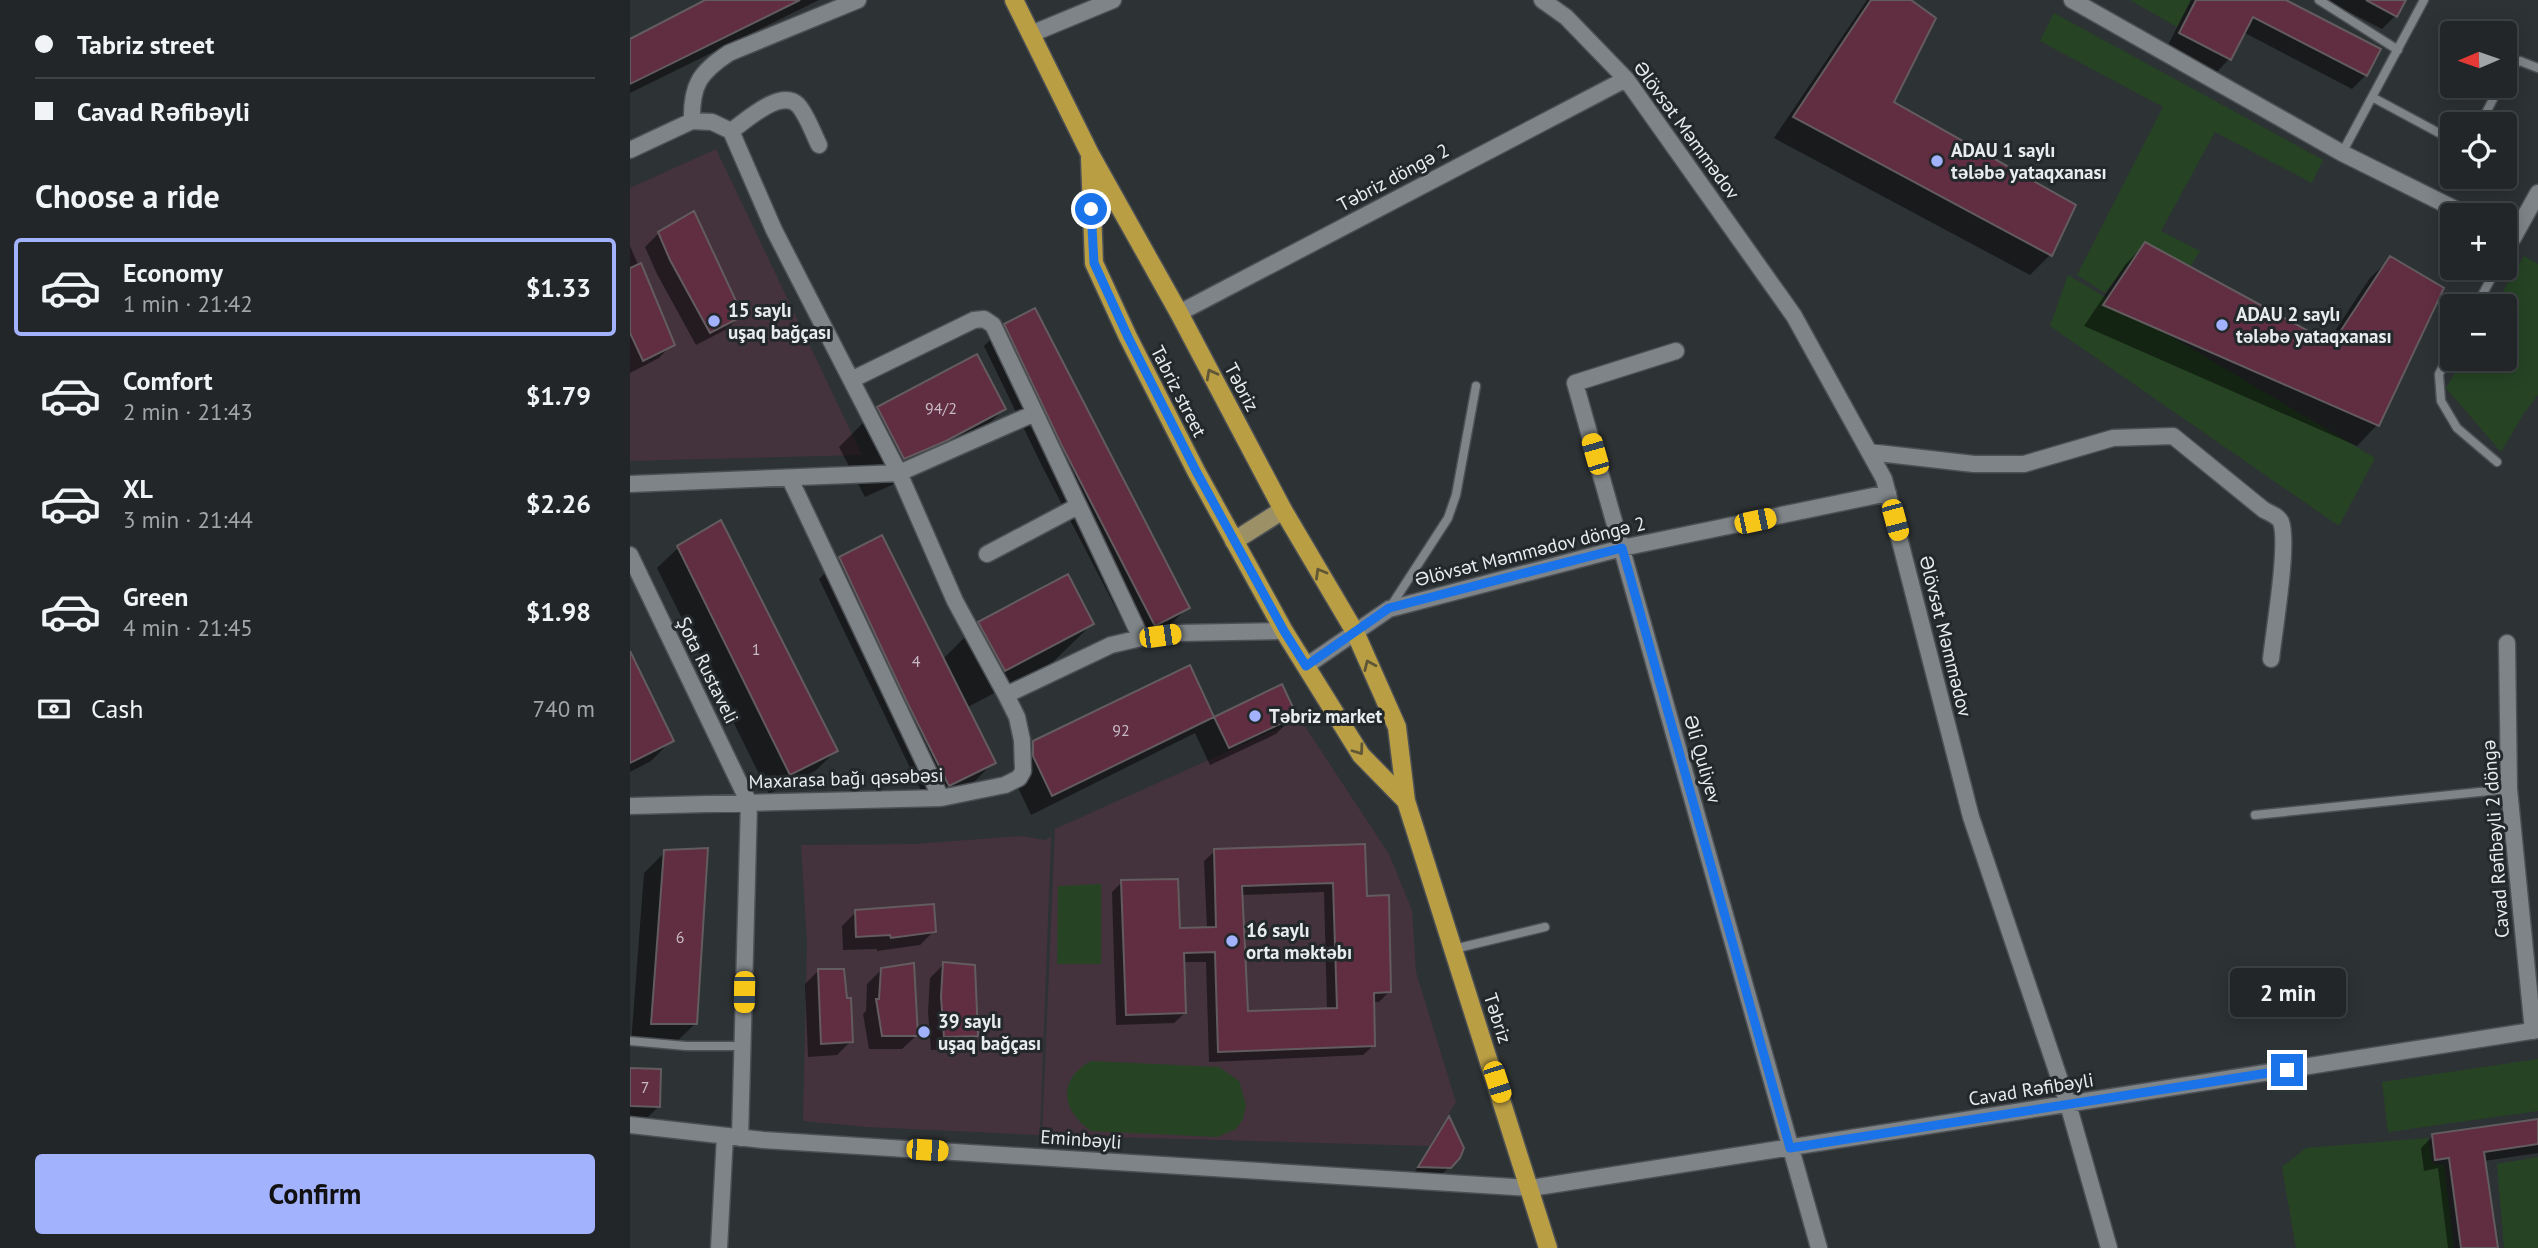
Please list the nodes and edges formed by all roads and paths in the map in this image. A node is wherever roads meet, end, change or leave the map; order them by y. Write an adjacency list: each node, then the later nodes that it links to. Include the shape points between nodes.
1 (858, 0): 14 (street, via 729,53 711,65 697,82)
2 (1014, 0): 8 (main road, Təbriz)
3 (1113, 0): 8 (street)
4 (1542, 0): 12 (street, Əlövsət Məmmədov, via 1566,17)
5 (2072, 0): 19 (street)
6 (2319, 0): 9 (lane)
7 (2424, 0): 9 (lane)
8 (1031, 34): 20 (main road, Təbriz)
9 (2398, 50): 13 (lane)
10 (2517, 64): 11 (lane)
11 (2538, 68)
12 (1626, 79): 24 (street, Təbriz döngə 2); 30 (street, Əlövsət Məmmədov, via 1794,316)
13 (2372, 97): 16 (lane); 19 (lane)
14 (692, 121): 15 (street, via 712,122); 18 (street)
15 (731, 131): 17 (street, via 779,99 790,99 799,106); 27 (street, via 774,230)
16 (2440, 134)
17 (819, 145)
18 (630, 150)
19 (2342, 153): 22 (street)
20 (1090, 154): 24 (main road, Təbriz); 38 (main road, Tabriz street, via 1094,263)
21 (2538, 193): 23 (street)
22 (2443, 203)
23 (2517, 224)
24 (1179, 313): 37 (main road, Təbriz, one-way to 24)
25 (1676, 351): 39 (street, Əli Quliyev, via 1575,383)
26 (2441, 371): 31 (lane, via 2441,401 2457,428)
27 (851, 380): 29 (street, via 974,320 985,319 993,325); 32 (street)
28 (1476, 386): 42 (lane, via 1448,518)
29 (1035, 413): 32 (street); 36 (street)
30 (1869, 452): 35 (street, Əlövsət Məmmədov); 47 (street, via 1974,464 2024,464 2113,438 2173,436 2279,518 2283,549)
31 (2497, 462)
32 (899, 473): 33 (street); 49 (street, via 955,601)
33 (790, 479): 34 (street); 51 (street)
34 (630, 484)
35 (1888, 493): 39 (street, Əlövsət Məmmədov döngə 2); 61 (street, Əlövsət Məmmədov, via 1971,817)
36 (1078, 506): 40 (street); 45 (street)
37 (1283, 510): 38 (main road); 44 (main road, Təbriz, one-way to 37)
38 (1234, 541): 43 (main road, Tabriz street)
39 (1622, 548): 42 (street, Əlövsət Məmmədov döngə 2); 64 (street, Əli Quliyev)
40 (987, 554)
41 (630, 555): 53 (street, Şota Rustaveli)
42 (1389, 608): 44 (street, Əlövsət Məmmədov döngə 2)
43 (1284, 631): 45 (street); 48 (main road, Təbriz)
44 (1355, 632): 48 (street, Əlövsət Məmmədov döngə 2); 52 (main road, Təbriz, one-way to 44, via 1397,727)
45 (1141, 638): 49 (street, via 1111,645)
46 (2507, 643): 50 (street, Cavad Rəfibəyli 2 döngə)
47 (2270, 659)
48 (1306, 666): 52 (main road, Təbriz, one-way to 52, via 1361,755)
49 (1006, 695): 51 (street, Maxarasa bağı qəsəbəsi, via 1022,740 1019,778)
50 (2509, 789): 55 (lane); 58 (street, Cavad Rəfibəyli 2 döngə)
51 (942, 798): 53 (street, Maxarasa bağı qəsəbəsi)
52 (1406, 801): 57 (main road, Təbriz)
53 (749, 803): 54 (street, Maxarasa bağı qəsəbəsi); 60 (street)
54 (630, 806)
55 (2255, 815)
56 (1545, 927): 57 (lane)
57 (1454, 949): 65 (main road, Təbriz)
58 (2536, 1031): 61 (street, Cavad Rəfibəyli)
59 (630, 1041): 60 (lane)
60 (742, 1046): 63 (street)
61 (2068, 1104): 64 (street, Cavad Rəfibəyli); 69 (street, Əlövsət Məmmədov)
62 (630, 1125): 63 (street, Eminbəyli)
63 (732, 1137): 65 (street, Eminbəyli); 66 (street)
64 (1790, 1148): 65 (street, Cavad Rəfibəyli); 68 (street, Əli Quliyev)
65 (1531, 1188): 67 (main road, Təbriz)
66 (719, 1248)
67 (1548, 1248)
68 (1819, 1248)
69 (2109, 1248)

